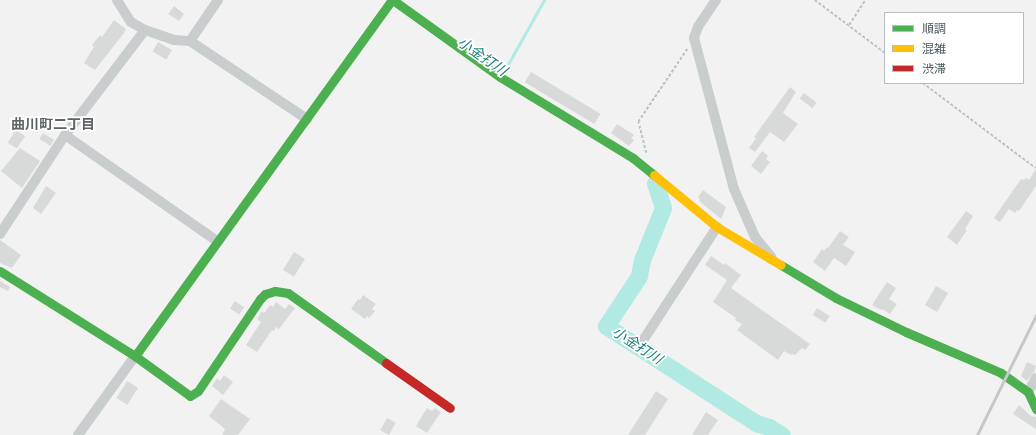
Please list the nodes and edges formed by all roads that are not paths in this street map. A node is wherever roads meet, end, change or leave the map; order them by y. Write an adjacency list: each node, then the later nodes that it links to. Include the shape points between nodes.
1 (117, 0): 5 (street, via 131,22)
2 (218, 0): 6 (street)
3 (392, 0): 7 (street); 9 (street, via 500,77 633,158)
4 (716, 0): 12 (street, via 698,27 694,38 734,189 756,237)
5 (144, 30): 6 (street, via 174,40); 8 (street)
6 (190, 42): 7 (street)
7 (307, 119): 11 (street)
8 (65, 135): 10 (street); 11 (street)
9 (717, 227): 12 (street); 14 (street)
10 (0, 234)
11 (217, 241): 15 (street)
12 (776, 263): 17 (street, via 843,302 1001,373)
13 (0, 271): 15 (street)
14 (640, 345)
15 (136, 356): 18 (street, via 190,396 198,391 260,299 265,294 275,291 288,293); 20 (street)
16 (1036, 378): 17 (street)
17 (1028, 392): 19 (street)
18 (450, 408)
19 (1036, 409)
20 (78, 435)

